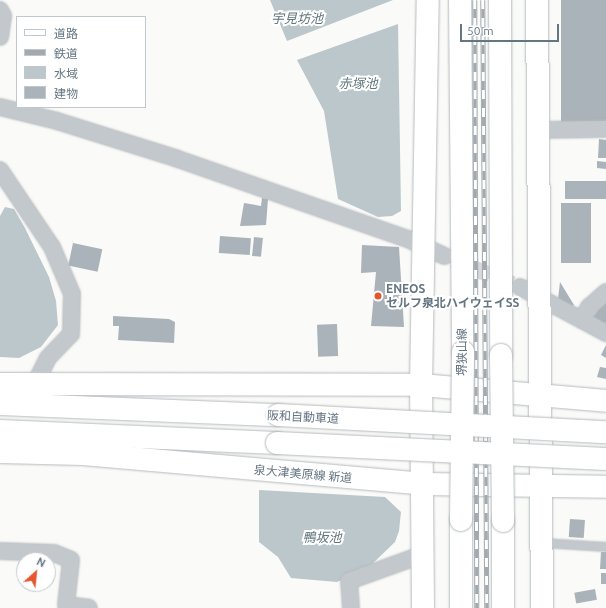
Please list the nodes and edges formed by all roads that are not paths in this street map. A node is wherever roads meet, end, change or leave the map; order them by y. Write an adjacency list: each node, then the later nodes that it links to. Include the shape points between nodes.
1 (428, 0): 12 (main road)
2 (442, 0): 12 (main road)
3 (460, 0): 40 (main road, 堺狭山線, bridge, via 463,352)
4 (500, 0): 41 (main road, bridge)
5 (537, 0): 9 (main road)
6 (0, 10): 7 (street, via 3,16)
7 (0, 37)
8 (0, 107): 12 (street, via 56,121 175,158)
9 (540, 130): 10 (street); 16 (main road)
10 (606, 130)
11 (0, 170): 20 (street, via 52,247 72,294 71,334 48,358)
12 (424, 247): 13 (street); 21 (main road)
13 (444, 256)
14 (520, 287): 16 (street)
15 (606, 292): 17 (street, via 589,307)
16 (541, 298): 17 (street); 22 (main road)
17 (582, 320): 18 (street)
18 (606, 333)
19 (0, 384): 20 (main road)
20 (34, 385): 21 (main road)
21 (420, 386): 22 (main road); 29 (main road)
22 (540, 394): 23 (main road); 30 (main road)
23 (606, 401)
24 (0, 404): 26 (main road, 阪和自動車道, bridge)
25 (0, 431): 28 (main road, bridge)
26 (606, 432)
27 (0, 452): 29 (main road, 泉大津美原線 新道, via 83,454)
28 (606, 459)
29 (424, 484): 30 (main road, 泉大津美原線 新道); 36 (main road)
30 (541, 486): 31 (main road, 泉大津美原線 新道); 32 (main road)
31 (606, 487)
32 (544, 520): 33 (main road); 42 (main road, via 533,563)
33 (543, 543): 34 (lane); 43 (main road)
34 (606, 547)
35 (0, 551): 37 (street, via 54,553 71,560 66,605)
36 (424, 554): 38 (street, via 349,581); 39 (main road)
37 (89, 608)
38 (351, 608)
39 (424, 608)
40 (461, 608)
41 (503, 608)
42 (532, 608)
43 (542, 608)

